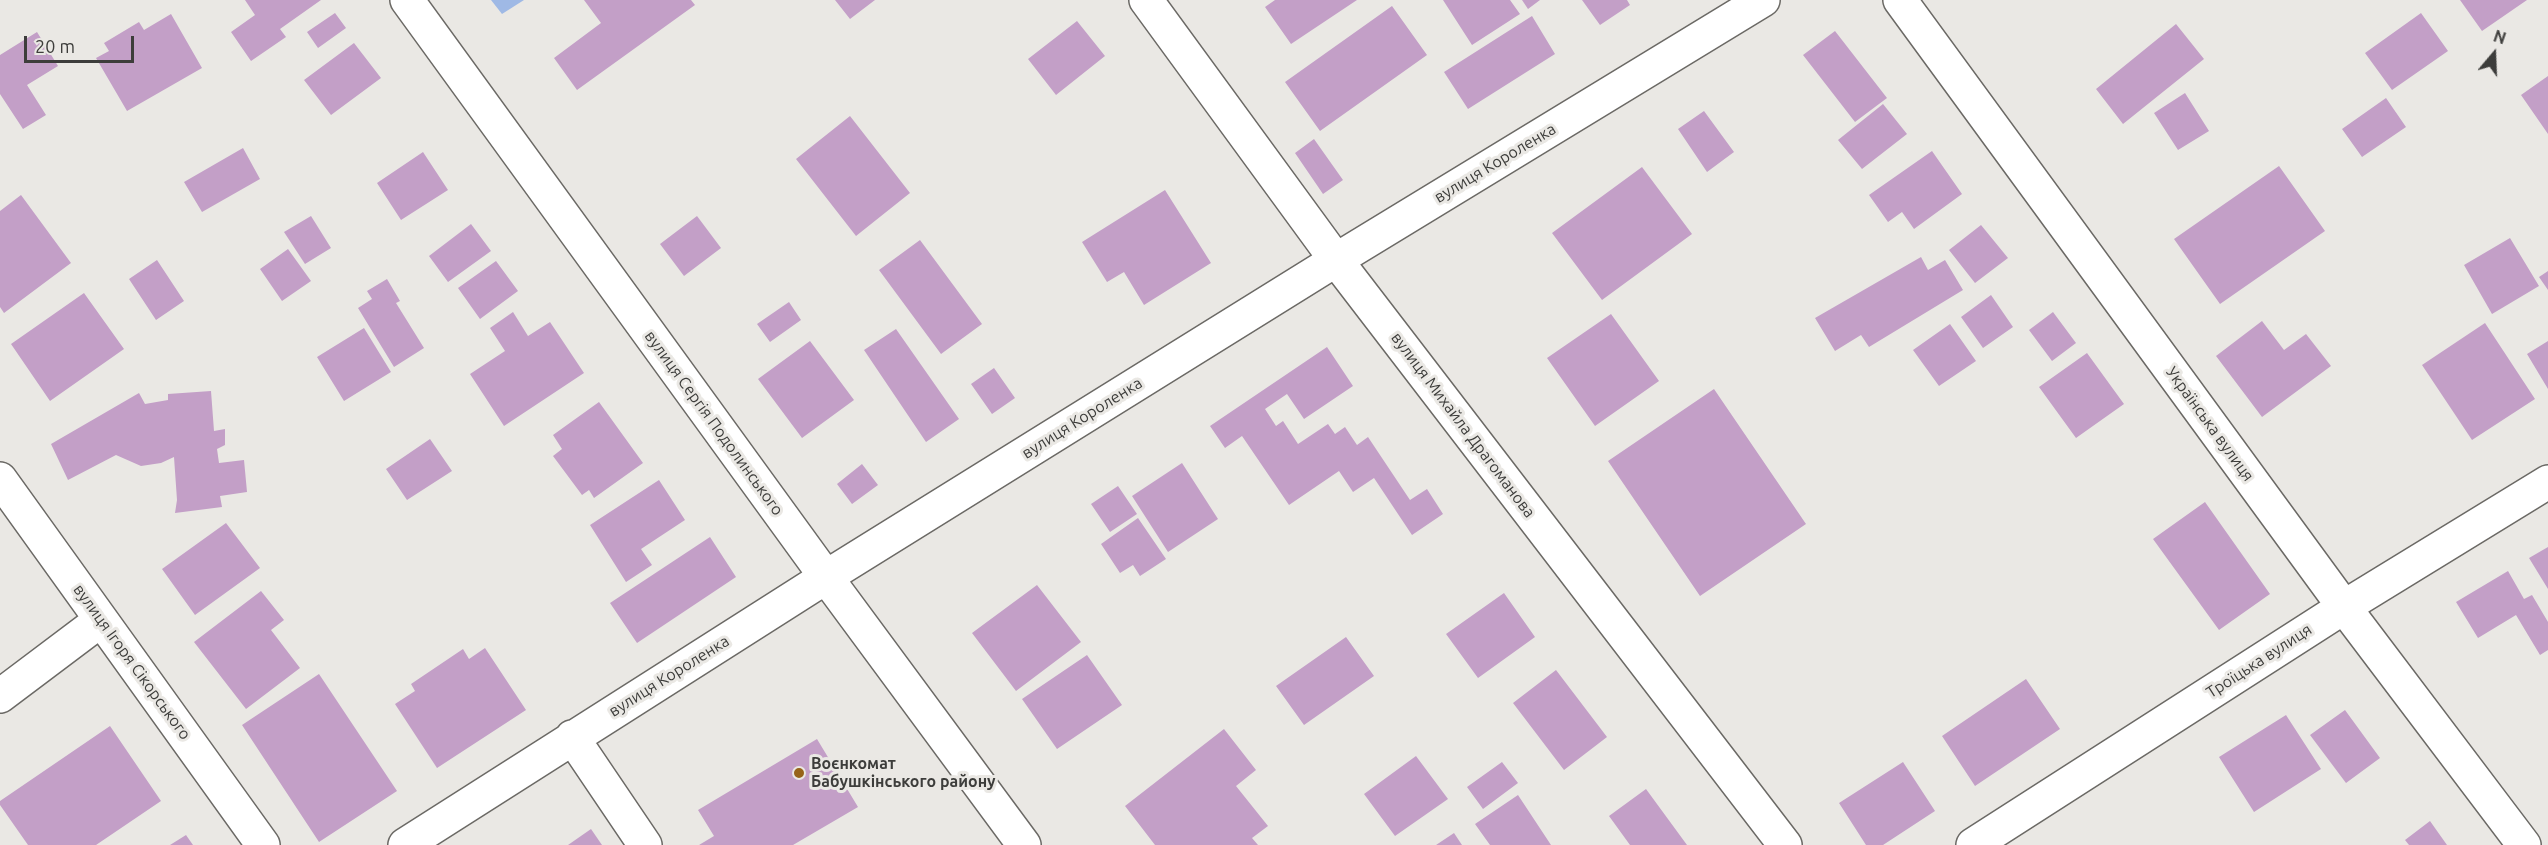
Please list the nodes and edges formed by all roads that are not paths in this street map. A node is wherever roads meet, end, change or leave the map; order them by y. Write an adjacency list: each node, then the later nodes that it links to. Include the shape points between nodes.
1 (406, 0): 8 (street, вулиця Сергія Подолинського)
2 (1146, 0): 5 (street, вулиця Михайла Драгоманова)
3 (1763, 0): 5 (street, вулиця Короленка)
4 (1900, 0): 9 (street, Українська вулиця)
5 (1336, 260): 8 (street, вулиця Короленка); 17 (street, вулиця Михайла Драгоманова)
6 (0, 479): 10 (street, вулиця Ігоря Сікорського)
7 (2548, 482): 9 (street, Троїцька вулиця)
8 (826, 577): 12 (street, вулиця Короленка); 16 (street, вулиця Сергія Подолинського)
9 (2344, 607): 18 (street, Троїцька вулиця); 19 (street, Українська вулиця)
10 (101, 620): 11 (street); 13 (street, вулиця Ігоря Сікорського)
11 (0, 696)
12 (572, 737): 14 (street, вулиця Короленка); 15 (street)
13 (263, 845)
14 (405, 845)
15 (645, 845)
16 (1024, 845)
17 (1785, 845)
18 (1973, 845)
19 (2524, 845)

